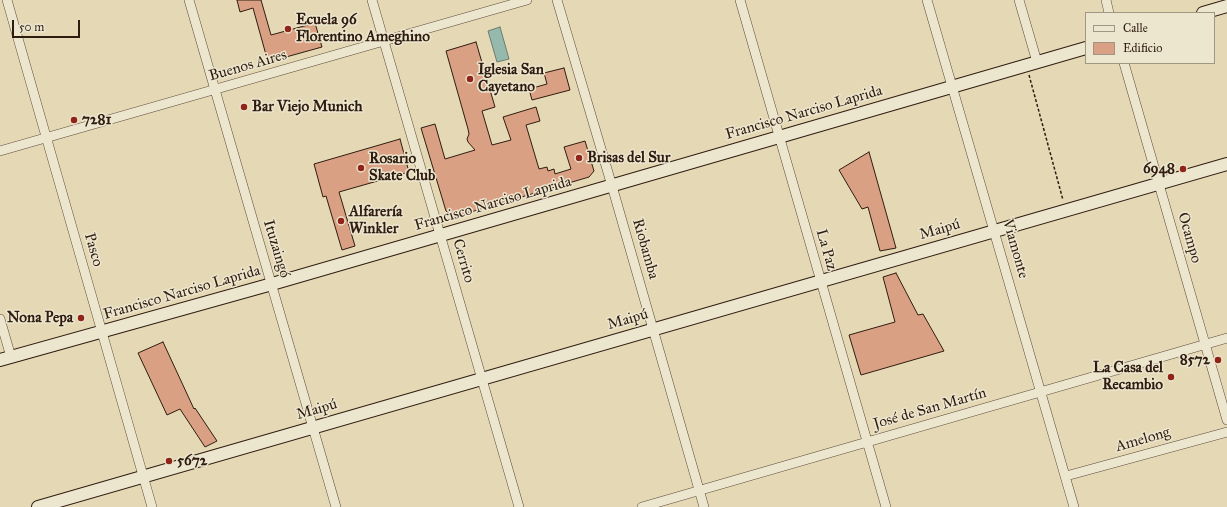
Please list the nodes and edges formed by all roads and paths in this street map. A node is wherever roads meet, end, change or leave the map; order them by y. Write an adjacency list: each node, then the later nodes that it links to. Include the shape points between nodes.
1 (7, 0): 20 (street, Pasco)
2 (189, 0): 18 (street, Ituzaingó)
3 (372, 0): 13 (street, Cerrito)
4 (526, 0): 13 (street, Buenos Aires)
5 (557, 0): 24 (street, Riobamba)
6 (740, 0): 19 (street, La Paz)
7 (927, 0): 17 (street, Viamonte)
8 (1019, 0): 15 (street)
9 (1106, 0): 11 (street)
10 (1227, 6): 12 (main road)
11 (1109, 12)
12 (1206, 12)
13 (383, 41): 18 (street, Buenos Aires); 27 (street, Cerrito)
14 (1085, 48): 15 (main road, Francisco Narciso Laprida)
15 (1031, 64): 17 (main road, Francisco Narciso Laprida); 25 (path)
16 (1124, 64): 23 (street, Ocampo)
17 (953, 87): 19 (main road, Francisco Narciso Laprida); 26 (street, Viamonte)
18 (214, 90): 20 (street, Buenos Aires); 29 (street, Ituzaingó)
19 (779, 137): 24 (main road, Francisco Narciso Laprida); 28 (street, La Paz)
20 (46, 138): 21 (street, Buenos Aires); 32 (street, Pasco)
21 (0, 151)
22 (1227, 164): 23 (main road, Maipú)
23 (1159, 184): 25 (main road, Maipú); 34 (street, Ocampo)
24 (612, 186): 27 (main road, Francisco Narciso Laprida); 31 (street, Riobamba)
25 (1066, 210): 26 (main road, Maipú)
26 (995, 231): 28 (main road, Maipú); 37 (street, Viamonte)
27 (441, 236): 29 (main road, Francisco Narciso Laprida); 36 (street, Cerrito)
28 (821, 281): 31 (main road, Maipú); 41 (street, La Paz)
29 (272, 284): 32 (main road, Francisco Narciso Laprida); 39 (street, Ituzaingó)
30 (0, 319): 35 (street)
31 (653, 330): 36 (main road, Maipú); 44 (street, Riobamba)
32 (102, 332): 35 (main road, Francisco Narciso Laprida); 43 (street, Pasco)
33 (1227, 338): 34 (street, José de San Martín)
34 (1205, 345): 37 (street, José de San Martín); 38 (street, Ocampo)
35 (6, 359)
36 (482, 379): 39 (main road, Maipú); 48 (street, Cerrito)
37 (1041, 392): 41 (street, José de San Martín); 42 (street, Viamonte)
38 (1227, 420)
39 (314, 428): 43 (main road, Maipú); 47 (street, Ituzaingó)
40 (1227, 432): 42 (street, Amelong)
41 (867, 442): 44 (street, José de San Martín); 51 (street, La Paz)
42 (1066, 476): 52 (street, Viamonte)
43 (144, 477): 45 (main road, Maipú); 46 (street, Pasco)
44 (699, 490): 49 (street, José de San Martín); 50 (street, Riobamba)
45 (38, 507)
46 (152, 507)
47 (336, 507)
48 (519, 507)
49 (642, 507)
50 (704, 507)
51 (886, 507)
52 (1074, 507)

